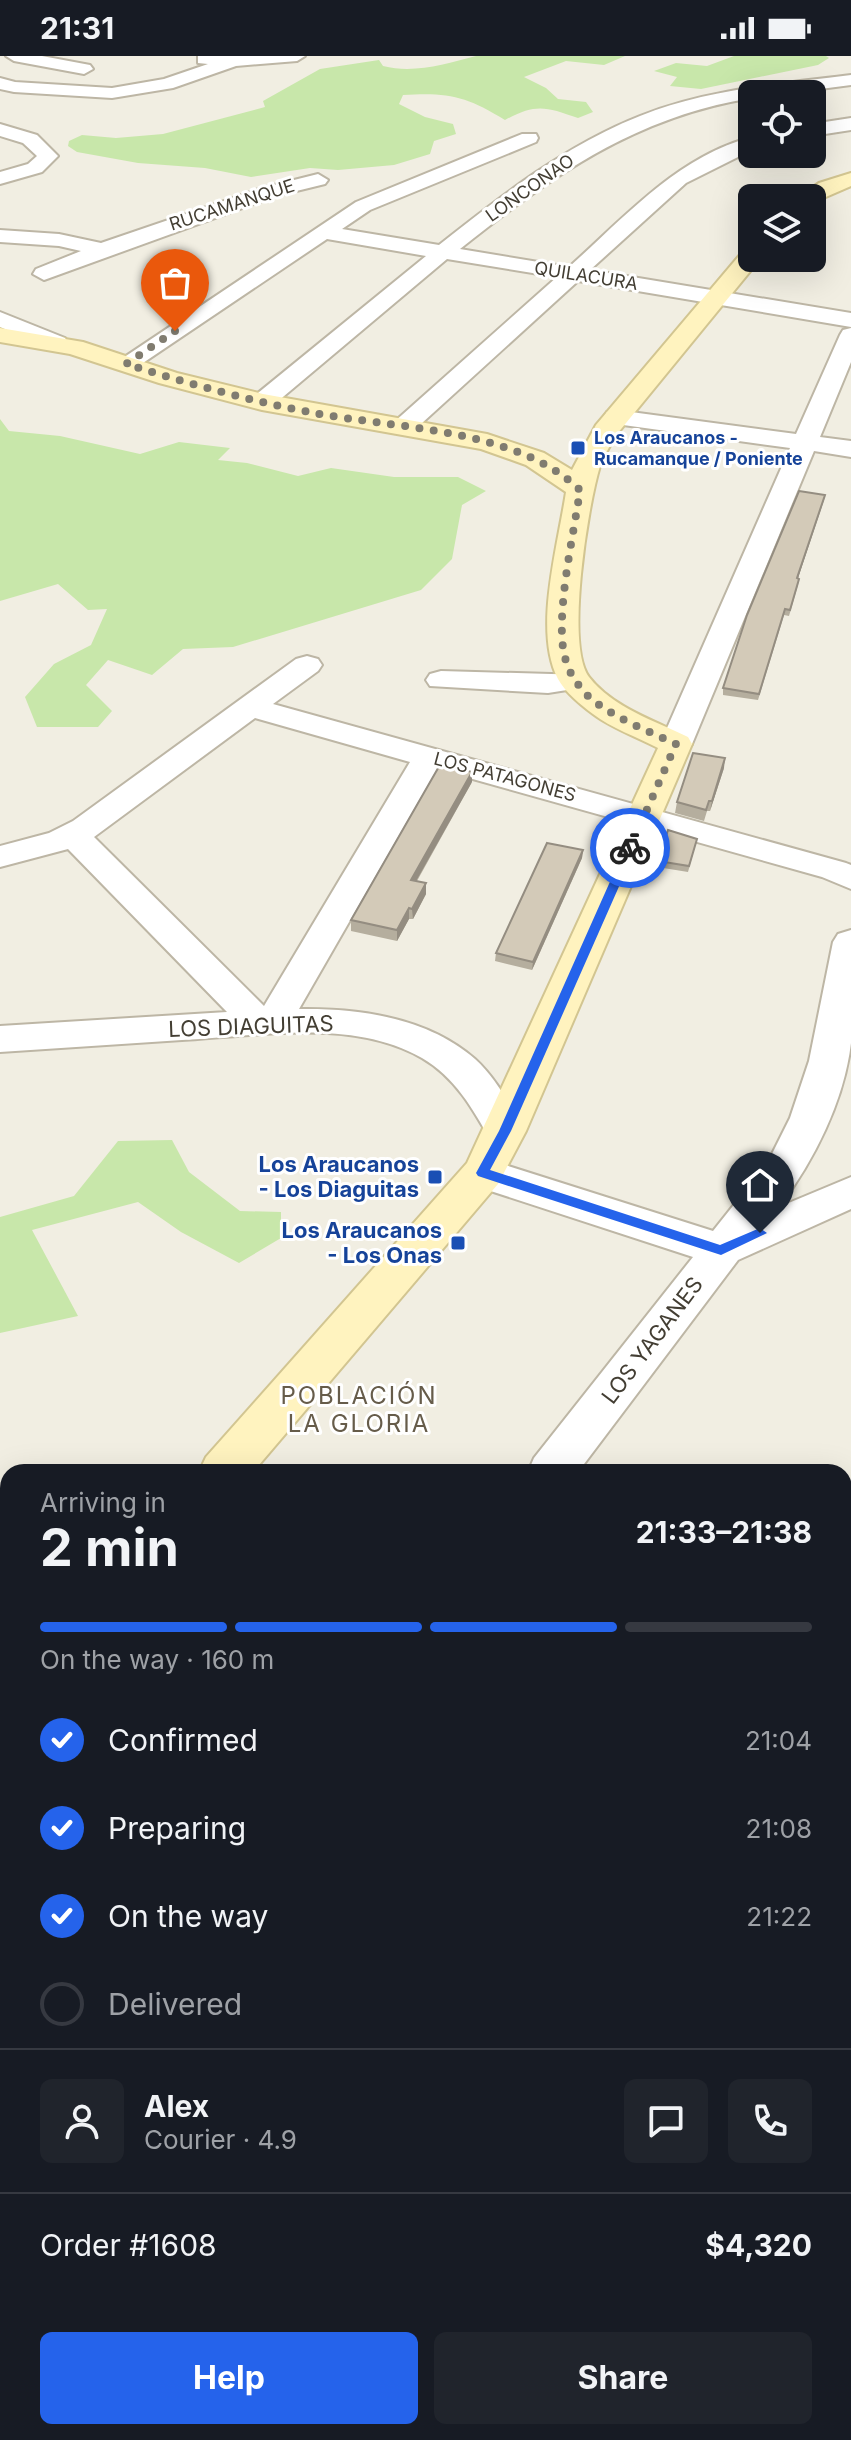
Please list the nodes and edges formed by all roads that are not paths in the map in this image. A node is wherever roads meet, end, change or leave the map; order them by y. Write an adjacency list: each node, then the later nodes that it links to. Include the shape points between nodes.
1 (14, 56): 6 (street)
2 (183, 56): 4 (street)
3 (297, 56): 4 (street)
4 (232, 62): 6 (street)
5 (851, 80): 20 (street, LONCONAO, via 708,102 648,119 557,167)
6 (167, 84): 7 (street, via 112,93)
7 (2, 86)
8 (851, 124): 9 (street)
9 (826, 128)
10 (0, 130): 13 (street, via 30,139 48,156 35,168)
11 (529, 138): 17 (street, via 386,194)
12 (738, 149): 23 (street, via 679,179)
13 (0, 178)
14 (851, 179): 16 (street)
15 (318, 180): 19 (street, RUCAMANQUE, via 289,185)
16 (826, 187)
17 (322, 232): 20 (street, QUILACURA); 30 (street)
18 (0, 236): 19 (street)
19 (103, 250): 22 (street, RUCAMANQUE)
20 (442, 252): 23 (street, QUILACURA); 31 (street, LONCONAO)
21 (738, 271): 24 (street)
22 (44, 274)
23 (573, 274): 24 (street, QUILACURA); 33 (street)
24 (716, 297): 26 (street, QUILACURA); 32 (street)
25 (0, 319): 29 (street)
26 (851, 320)
27 (0, 335): 29 (street)
28 (851, 335): 34 (street)
29 (57, 343): 30 (street)
30 (126, 364): 31 (street)
31 (262, 402): 33 (street)
32 (616, 417): 34 (street); 36 (street, via 592,454)
33 (402, 428): 36 (street, via 514,451)
34 (805, 443): 35 (street); 41 (street)
35 (851, 449)
36 (580, 490): 39 (street, via 562,627 566,661)
37 (307, 665): 40 (street)
38 (441, 680): 39 (street)
39 (575, 681): 41 (street, via 606,709)
40 (250, 707): 42 (street, LOS PATAGONES); 44 (street)
41 (676, 744): 43 (street)
42 (429, 756): 43 (street, LOS PATAGONES); 48 (street)
43 (645, 815): 46 (street, LOS PATAGONES); 50 (street)
44 (73, 835): 45 (street); 48 (street)
45 (0, 857)
46 (851, 878)
47 (851, 942): 53 (street, LOS YAGANES, via 832,1047 812,1116 782,1173)
48 (266, 1022): 49 (street, LOS DIAGUITAS); 50 (street, LOS DIAGUITAS, via 349,1022 412,1036 465,1070)
49 (0, 1039)
50 (505, 1131): 51 (street)
51 (483, 1173): 53 (street); 54 (street)
52 (851, 1192): 53 (street)
53 (721, 1250): 55 (street, LOS YAGANES)
54 (230, 1464)
55 (557, 1464)

